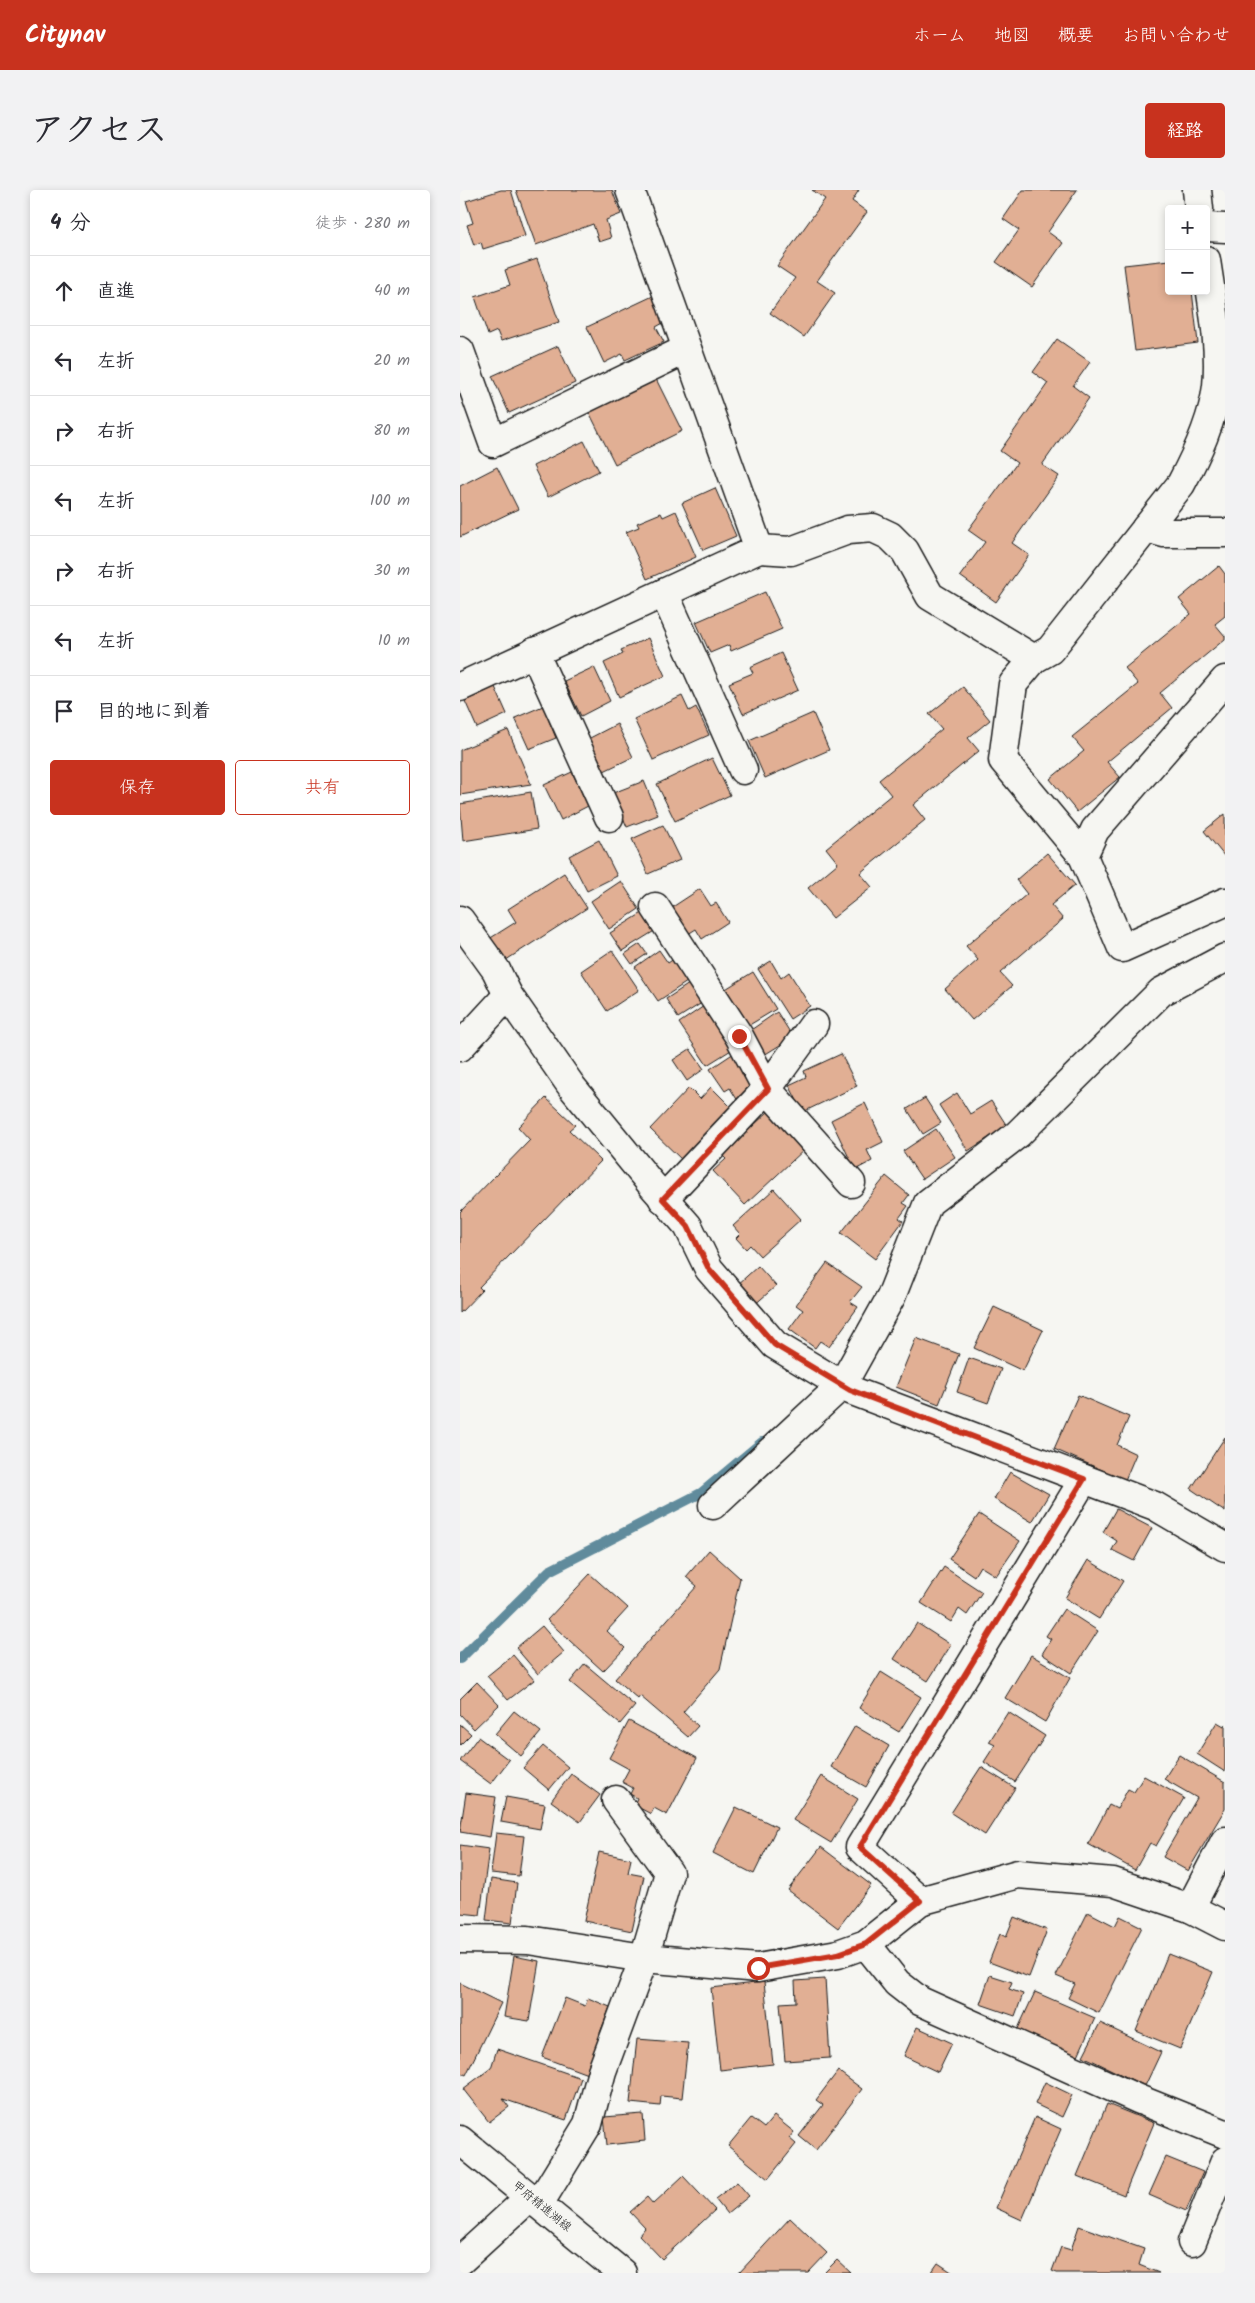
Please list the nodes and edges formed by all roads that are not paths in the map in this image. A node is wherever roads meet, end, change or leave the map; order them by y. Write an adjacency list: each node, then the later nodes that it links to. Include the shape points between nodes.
1 (630, 190): 7 (street)
2 (1197, 190): 3 (street)
3 (1199, 205)
4 (1210, 227): 5 (street)
5 (1225, 228)
6 (1210, 289): 9 (street, via 1218,346 1216,388 1198,453 1181,484)
7 (687, 349): 8 (street, via 494,442); 11 (street)
8 (460, 351)
9 (1146, 528): 10 (street, via 1164,533); 14 (street, via 1050,650)
10 (1225, 533)
11 (759, 549): 12 (street); 14 (street, via 791,551 848,530 872,528 890,536 905,551 930,596)
12 (664, 593): 13 (street); 17 (street)
13 (534, 652): 16 (street); 18 (street)
14 (1034, 659): 19 (street, via 1013,684 1002,760)
15 (1225, 680): 19 (street, via 1095,830)
16 (460, 686)
17 (743, 770)
18 (609, 817)
19 (1083, 856): 20 (street, via 1122,948)
20 (1225, 902)
21 (655, 907): 27 (street, via 739,1036)
22 (460, 920): 24 (street, via 496,970)
23 (1225, 958): 30 (street, via 1161,992 1018,1134 928,1203 891,1297)
24 (508, 995): 26 (street); 29 (street, via 572,1087)
25 (814, 1024): 27 (street)
26 (460, 1046)
27 (768, 1089): 28 (street); 29 (street)
28 (851, 1183)
29 (663, 1199): 30 (street, via 688,1226 709,1269 775,1345)
30 (842, 1385): 31 (street); 32 (street)
31 (1084, 1479): 33 (street, via 1155,1506); 36 (street, via 860,1847)
32 (713, 1505)
33 (1225, 1547)
34 (616, 1800): 41 (street, via 669,1873)
35 (1225, 1841): 37 (street)
36 (920, 1901): 37 (street, via 1018,1874 1113,1882); 40 (street)
37 (1190, 1908): 38 (street)
38 (1225, 1926)
39 (460, 1939): 41 (street, via 528,1940)
40 (866, 1944): 41 (street, via 838,1954 758,1968); 42 (street, via 897,1983 920,2001 1138,2099)
41 (644, 1958): 45 (street, via 602,2072 588,2124)
42 (1225, 2134)
43 (460, 2140): 45 (street, 甲府精進湖線)
44 (1225, 2162): 46 (street)
45 (534, 2200): 47 (street); 48 (street, 甲府精進湖線)
46 (1192, 2242)
47 (460, 2261)
48 (622, 2273)

